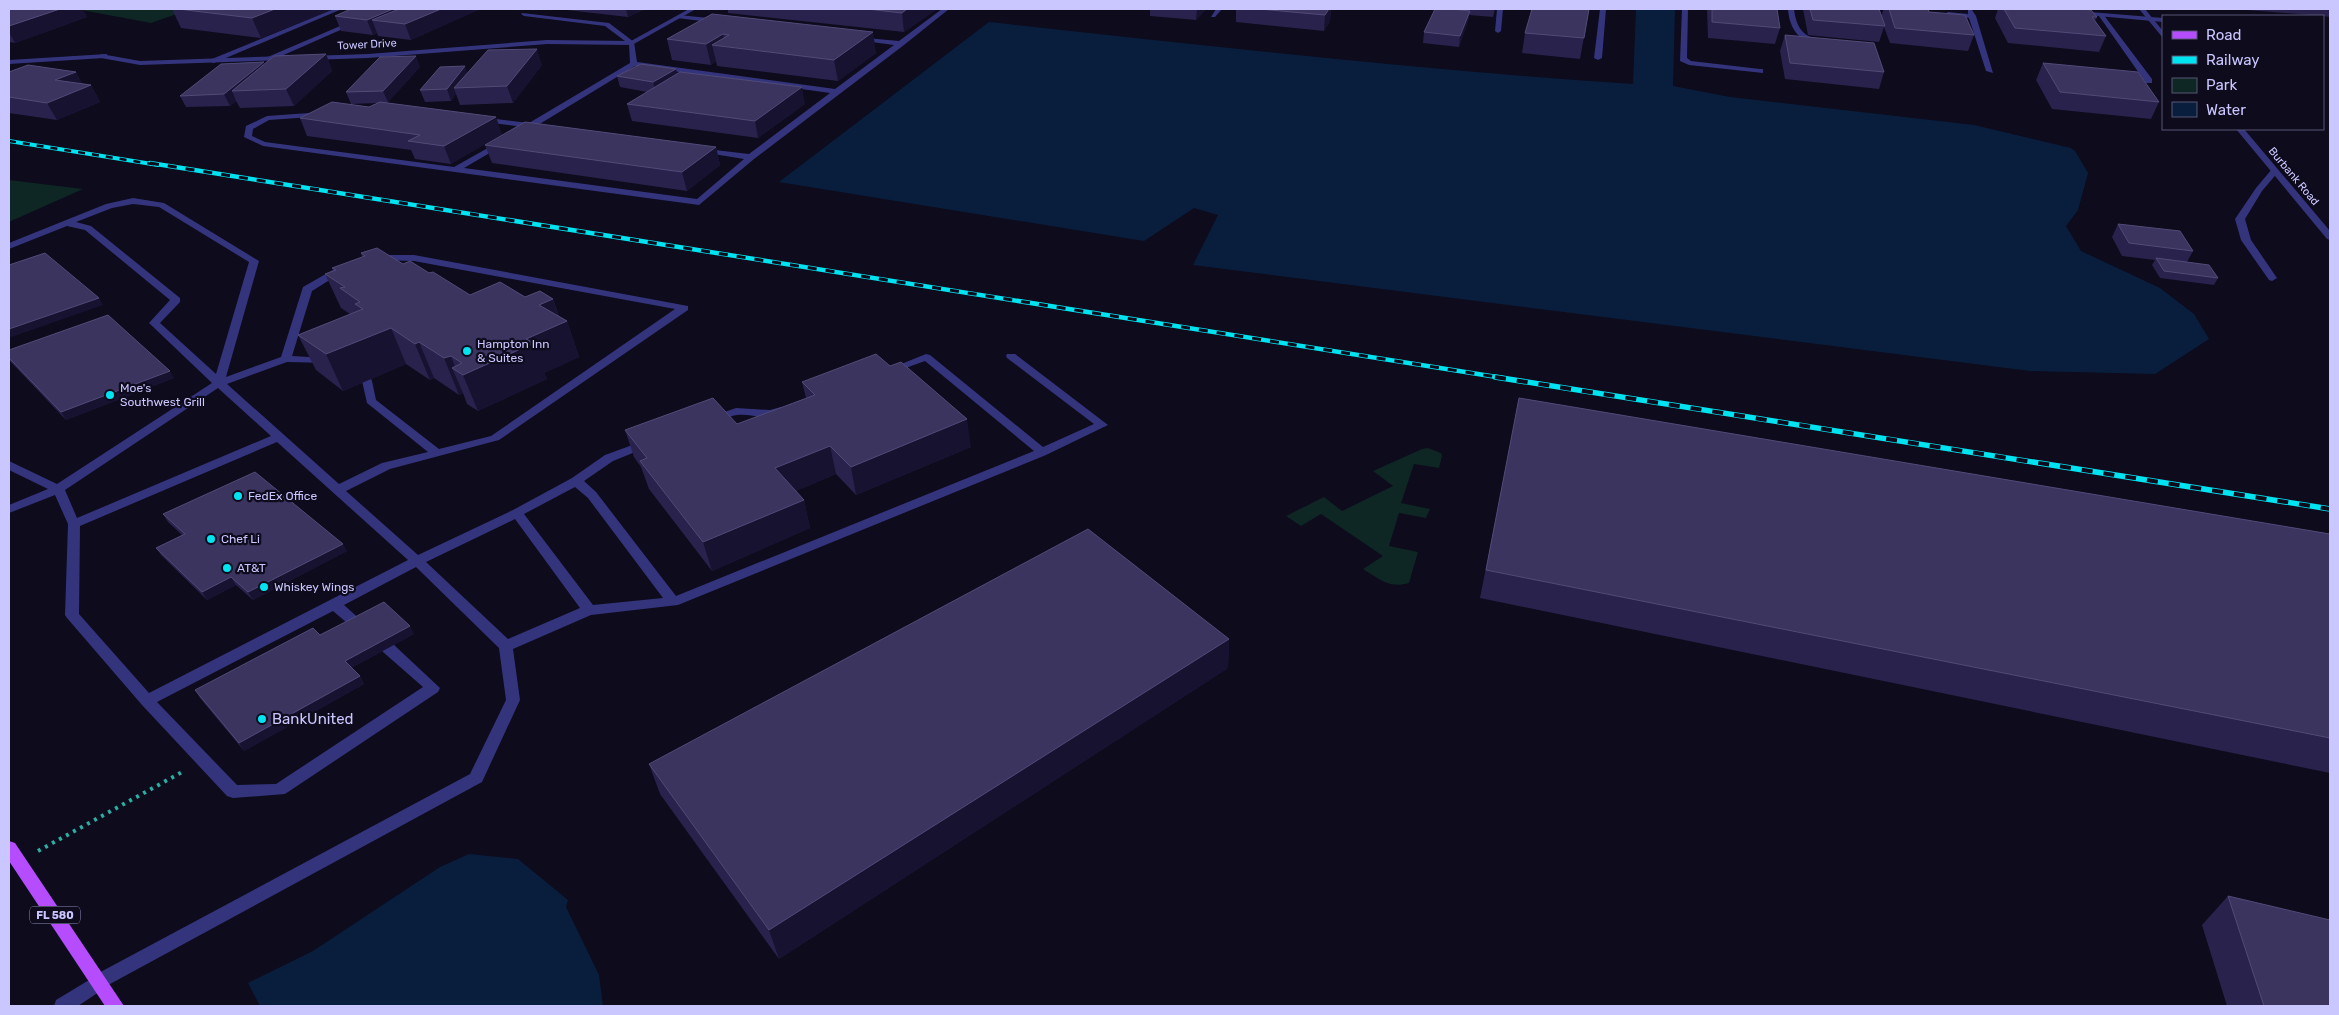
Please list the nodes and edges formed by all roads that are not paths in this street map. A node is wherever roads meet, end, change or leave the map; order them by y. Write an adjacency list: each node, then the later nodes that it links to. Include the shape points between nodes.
1 (339, 9): 32 (street)
2 (385, 9): 31 (street)
3 (693, 9): 16 (street)
4 (946, 9): 27 (street)
5 (1219, 9): 17 (street)
6 (1500, 9): 22 (street)
7 (1603, 9): 30 (street)
8 (1685, 9): 35 (street, via 1683,59 1689,63)
9 (1791, 9): 25 (street, via 1795,30 1803,37)
10 (1969, 9): 18 (street)
11 (2142, 9): 19 (street)
12 (2066, 12): 15 (street)
13 (524, 14): 26 (street, via 607,24)
14 (1937, 14): 18 (street)
15 (2101, 15): 19 (street); 37 (street)
16 (679, 16): 21 (street); 26 (street)
17 (1213, 16)
18 (1973, 16): 36 (street)
19 (2148, 19): 20 (street); 23 (street)
20 (2162, 20)
21 (727, 22)
22 (1498, 31)
23 (2162, 35)
24 (854, 38): 27 (street)
25 (1822, 42)
26 (632, 43): 29 (street, Tower Drive, via 547,42); 34 (street)
27 (902, 44): 38 (street)
28 (294, 58): 31 (street)
29 (304, 58)
30 (1598, 58)
31 (267, 59): 32 (street)
32 (210, 61): 33 (street, via 140,63 104,56)
33 (9, 62)
34 (634, 64): 38 (street); 41 (street)
35 (1760, 71)
36 (1990, 71)
37 (2149, 81)
38 (838, 92): 45 (street)
39 (328, 114): 46 (street, via 267,118 249,128 248,137 263,144)
40 (473, 118): 41 (street)
41 (530, 126): 42 (street); 46 (street)
42 (549, 128)
43 (2241, 130): 47 (street, Burbank Road)
44 (693, 149): 45 (street)
45 (750, 157): 46 (street, via 699,202)
46 (456, 170)
47 (2275, 171): 49 (street, Burbank Road); 53 (street, via 2240,219 2246,240)
48 (67, 223): 50 (street); 59 (street, via 88,228 176,300 154,323); 59 (street, via 109,206 133,201 162,205 254,261)
49 (2330, 237)
50 (9, 246)
51 (365, 260): 65 (street, via 373,257 414,258 684,308 495,438)
52 (349, 266): 55 (street, via 307,289)
53 (2272, 278)
54 (1011, 356): 64 (street, via 1102,425)
55 (286, 359): 56 (street); 59 (street)
56 (337, 362)
57 (880, 374): 64 (street, via 926,357)
58 (367, 381): 65 (street, via 371,401)
59 (219, 383): 62 (street); 68 (street)
60 (789, 407): 61 (street, via 771,414 736,410)
61 (700, 424)
62 (279, 437): 69 (street); 72 (street)
63 (654, 441): 67 (street, via 608,458)
64 (1042, 452): 74 (street)
65 (437, 453): 69 (street, via 386,466)
66 (9, 465): 68 (street)
67 (576, 481): 71 (street); 74 (street, via 592,495)
68 (58, 489): 70 (street); 72 (street)
69 (338, 490): 73 (street)
70 (9, 509)
71 (518, 513): 73 (street); 76 (street)
72 (74, 524): 80 (street, via 72,615)
73 (417, 561): 75 (street); 78 (street)
74 (673, 602): 76 (street)
75 (334, 604): 77 (street); 80 (street)
76 (589, 610): 78 (street)
77 (358, 625)
78 (506, 646): 82 (street, via 513,700 476,778)
79 (388, 648): 80 (street, via 433,688 279,790 233,792)
80 (147, 701)
81 (13, 855): 82 (main road, FL 580)
82 (99, 982): 83 (street); 84 (main road, FL 580)
83 (62, 1006)
84 (115, 1006)

